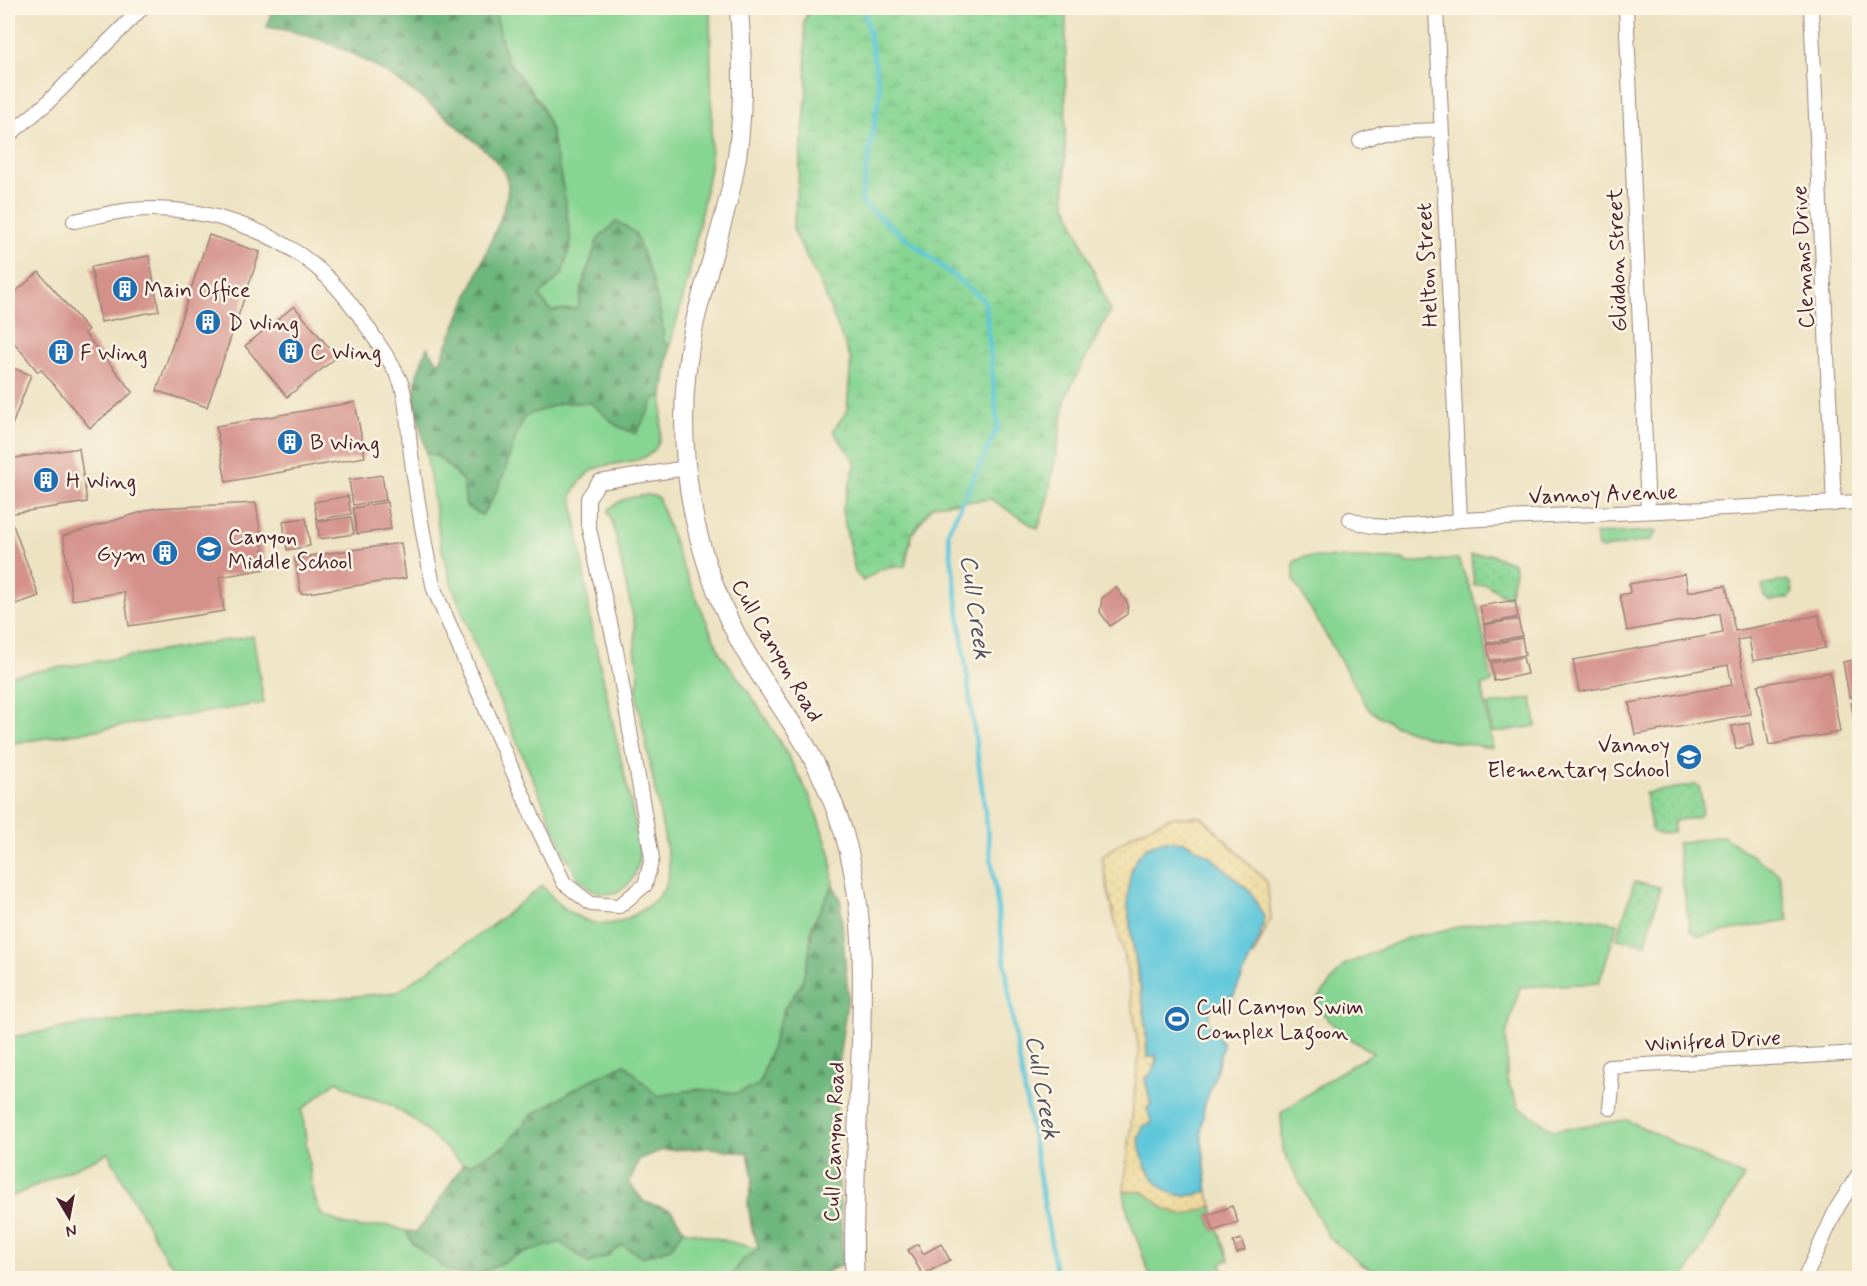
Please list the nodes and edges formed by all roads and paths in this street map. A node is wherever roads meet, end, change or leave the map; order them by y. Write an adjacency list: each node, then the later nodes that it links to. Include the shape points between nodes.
1 (142, 8): 7 (street, via 46,104)
2 (739, 8): 10 (street, Cull Canyon Road, via 740,135 686,373)
3 (1436, 8): 6 (street, Helton Street)
4 (1626, 8): 13 (street, Gliddon Street)
5 (1811, 8): 12 (street, Clemans Drive)
6 (1441, 130): 8 (street, via 1384,132); 15 (street, Helton Street)
7 (8, 136)
8 (1360, 141)
9 (74, 221): 10 (street, via 134,210 221,218 288,247 328,278 354,307 402,385 434,589 564,883 591,904 619,906 645,885 652,858 616,650 588,524 588,498 599,482)
10 (686, 468): 19 (street, Cull Canyon Road, via 702,552 713,585 740,640 823,780 855,876 862,968)
11 (1860, 502): 12 (street, Vannoy Avenue)
12 (1834, 504): 13 (street, Vannoy Avenue)
13 (1648, 511): 15 (street, Vannoy Avenue)
14 (1350, 519): 15 (street, Vannoy Avenue, via 1372,526)
15 (1460, 520)
16 (1860, 1053): 17 (street, Winifred Drive, via 1610,1067)
17 (1610, 1108)
18 (1860, 1172): 20 (street, via 1837,1208)
19 (855, 1278)
20 (1805, 1278)

